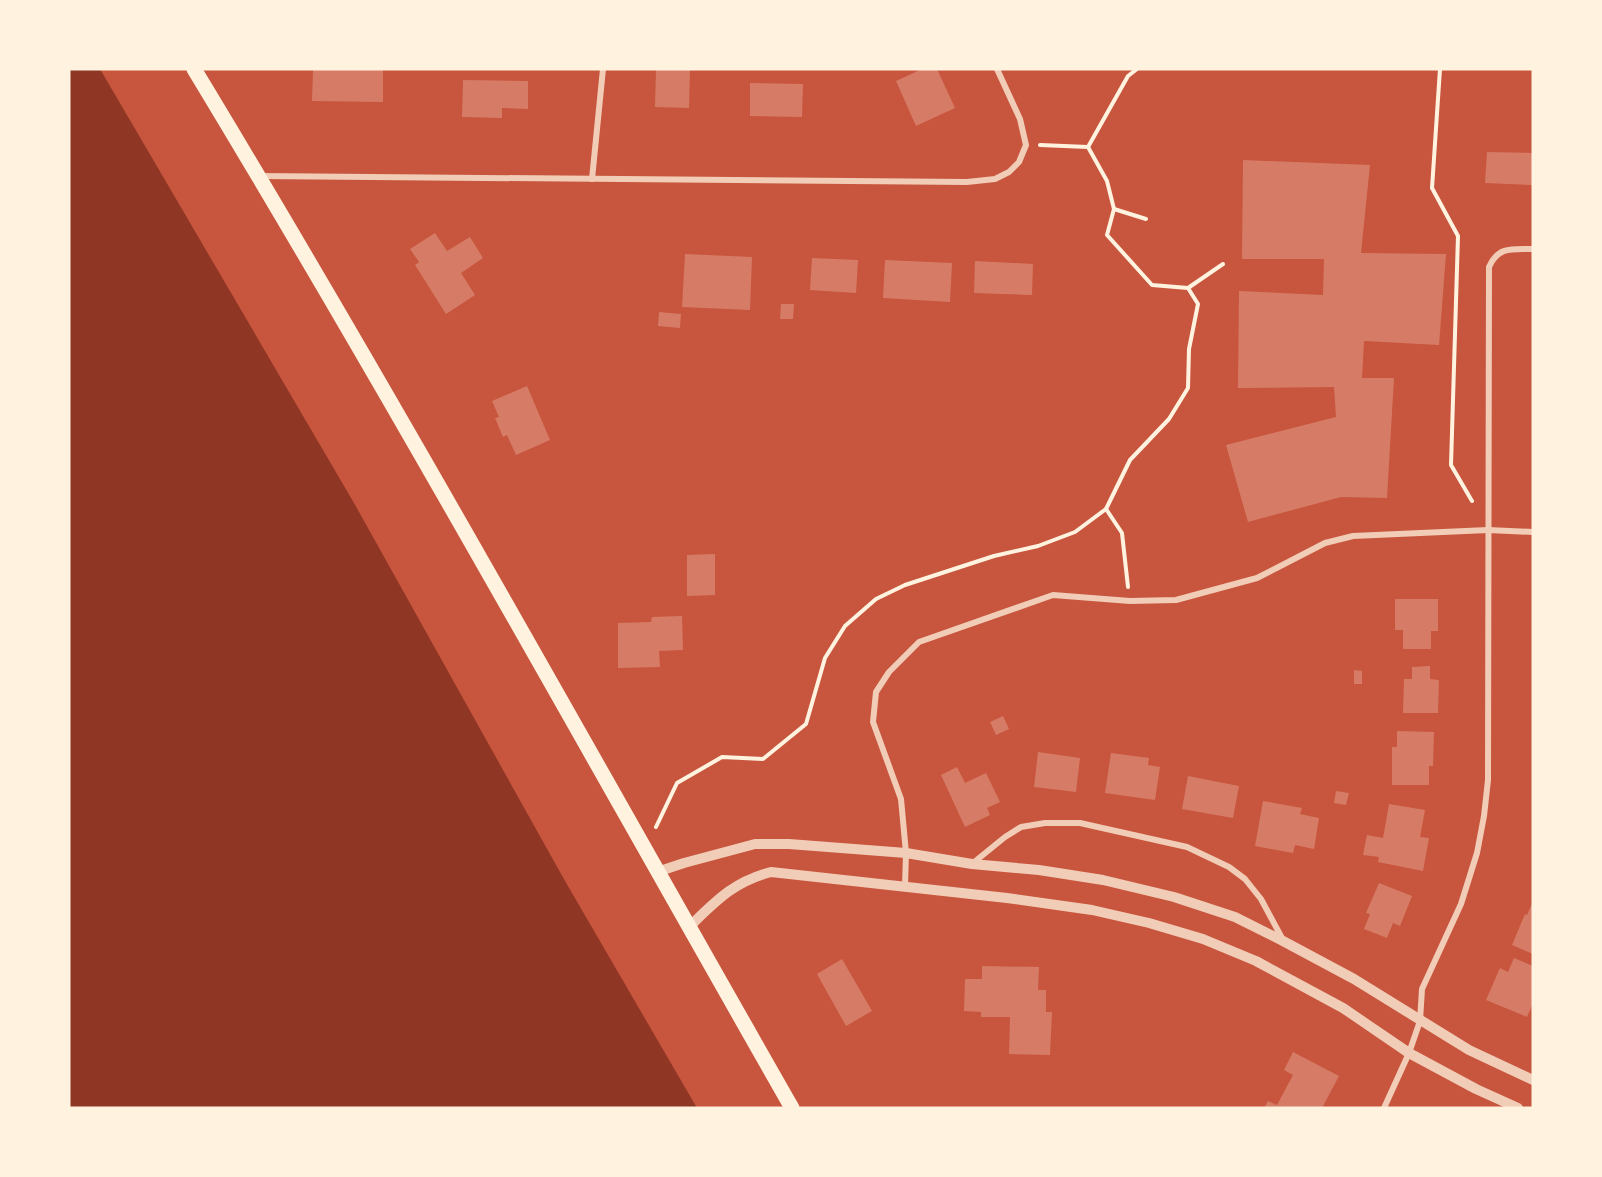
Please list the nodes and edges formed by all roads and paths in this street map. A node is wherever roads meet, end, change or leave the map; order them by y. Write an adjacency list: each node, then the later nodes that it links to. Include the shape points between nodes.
1 (194, 69): 8 (main road)
2 (603, 69): 9 (street)
3 (997, 69): 6 (street, via 1020,119)
4 (1137, 69): 7 (path, via 1128,76)
5 (1440, 69): 16 (path, via 1432,188 1458,236 1451,465)
6 (1026, 145): 7 (path); 9 (street, via 1009,172 995,179 966,182)
7 (1088, 147): 10 (path, via 1107,181)
8 (259, 176): 9 (street); 19 (main road)
9 (592, 179)
10 (1114, 209): 11 (path); 14 (path, via 1107,235 1152,285)
11 (1146, 219)
12 (1533, 249): 16 (street, via 1506,249 1493,257 1489,267)
13 (1223, 264): 14 (path)
14 (1188, 288): 15 (path, via 1198,304 1189,349 1188,388 1169,419 1130,460)
15 (1106, 509): 18 (path, via 1122,533); 19 (path, via 1075,532 905,585 876,599 845,626 825,658 806,724 763,759 722,757 677,783)
16 (1488, 530): 17 (street); 18 (street, via 1353,536 1325,543 1257,578 1176,600); 26 (street, via 1488,780 1484,816 1461,904 1422,989)
17 (1533, 532)
18 (1130, 601): 20 (street, via 1053,595 919,642 889,672 876,692 873,722 901,799)
19 (645, 850): 22 (main road)
20 (906, 853): 21 (street); 22 (street, via 789,843 755,844); 23 (street)
21 (972, 864): 25 (street, via 1103,880 1174,897 1234,917); 25 (street, via 1021,827 1045,823 1080,824 1187,847 1219,861 1245,879 1261,899)
22 (657, 872): 24 (main road)
23 (905, 886): 24 (street, via 771,872 749,878 722,895); 27 (street, via 1092,910 1203,939 1256,961 1343,1008)
24 (689, 927): 29 (main road)
25 (1283, 941): 26 (street)
26 (1420, 1021): 27 (street); 28 (street, via 1469,1050)
27 (1409, 1053): 30 (street); 31 (street)
28 (1533, 1080)
29 (792, 1108)
30 (1384, 1108)
31 (1518, 1108)

